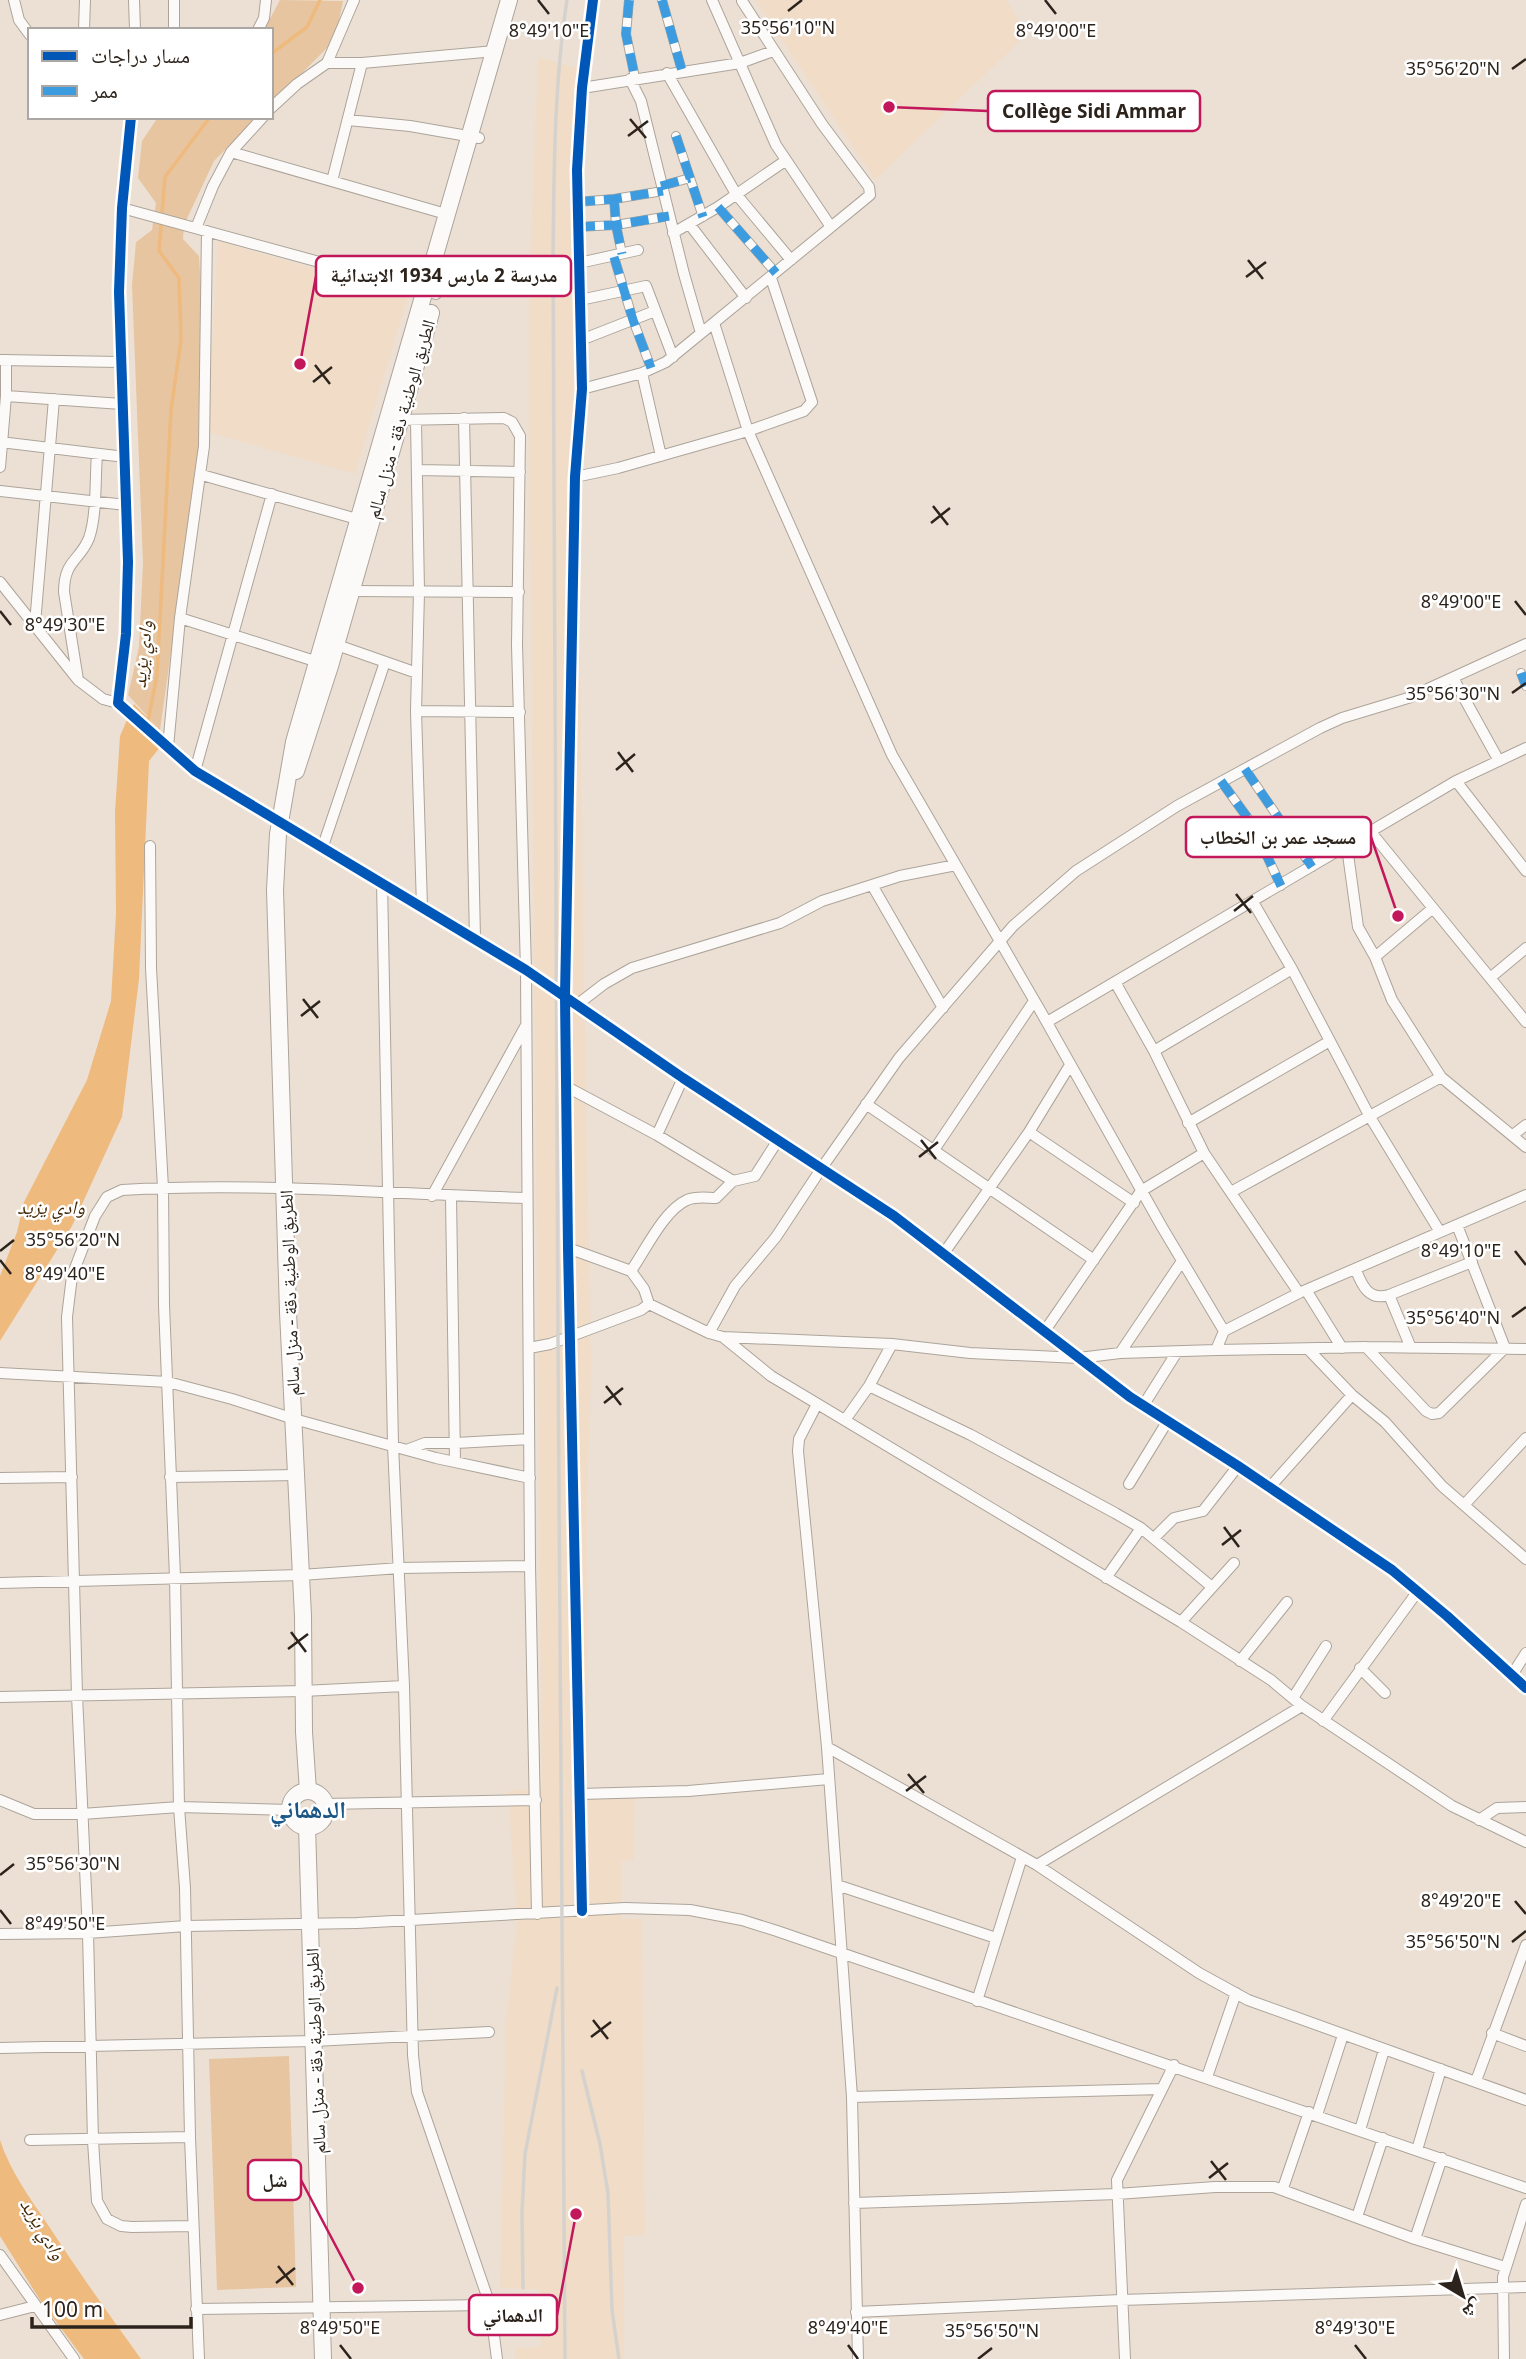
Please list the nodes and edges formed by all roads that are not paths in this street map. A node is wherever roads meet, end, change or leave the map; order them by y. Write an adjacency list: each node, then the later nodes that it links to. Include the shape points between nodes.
1 (13, 0): 18 (street)
2 (85, 0): 14 (street)
3 (134, 0): 15 (street)
4 (174, 0): 16 (street)
5 (266, 0): 17 (street)
6 (354, 0): 22 (street)
7 (509, 0): 19 (main road, الطريق الوطنية دقة - منزل سالم)
8 (520, 0): 33 (main road, الطريق الوطنية دقة - منزل سالم)
9 (593, 0): 27 (street)
10 (629, 0): 26 (street, via 626,41)
11 (662, 0): 24 (street)
12 (712, 0): 21 (street)
13 (742, 1): 20 (street)
14 (84, 28)
15 (135, 28)
16 (174, 28)
17 (259, 28)
18 (28, 32)
19 (495, 51): 23 (street); 33 (main road, الطريق الوطنية دقة - منزل سالم)
20 (773, 51): 21 (street); 50 (street, via 870,189 868,196)
21 (740, 62): 24 (street); 35 (street)
22 (327, 63): 23 (street); 28 (street)
23 (362, 63): 31 (street)
24 (682, 71): 25 (street)
25 (667, 74): 26 (street); 39 (street)
26 (632, 79): 27 (street); 38 (street)
27 (582, 88): 41 (street)
28 (273, 106)
29 (129, 119): 43 (street)
30 (261, 119): 34 (street)
31 (348, 120): 33 (street); 37 (street)
32 (676, 136): 36 (street)
33 (474, 137): 44 (main road, الطريق الوطنية دقة - منزل سالم); 59 (main road, الطريق الوطنية دقة - منزل سالم)
34 (231, 152): 37 (street); 51 (street)
35 (785, 160): 39 (street); 50 (street)
36 (690, 178): 38 (street); 46 (street)
37 (332, 181): 44 (street)
38 (662, 188): 40 (street); 45 (street)
39 (736, 194): 42 (street); 55 (street)
40 (614, 199): 41 (street); 47 (street)
41 (577, 202): 49 (street)
42 (718, 207): 46 (street); 57 (street)
43 (122, 208): 51 (street); 69 (street)
44 (446, 214): 59 (main road, الطريق الوطنية دقة - منزل سالم)
45 (669, 216): 47 (street); 52 (street)
46 (703, 217): 48 (street)
47 (616, 225): 49 (street); 54 (street)
48 (690, 225): 52 (street); 60 (street)
49 (577, 227): 56 (street)
50 (831, 227): 55 (street)
51 (198, 229): 59 (street); 87 (street, via 205,418)
52 (673, 233): 65 (street)
53 (638, 250): 54 (street)
54 (618, 256): 56 (street); 58 (street)
55 (791, 260): 57 (street)
56 (579, 263): 61 (street)
57 (774, 275): 60 (street); 77 (street, via 812,402 804,411)
58 (624, 290): 61 (street); 62 (street, via 646,286); 63 (street)
59 (431, 292): 76 (main road, الطريق الوطنية دقة - منزل سالم)
60 (746, 298): 64 (street)
61 (580, 300): 66 (street)
62 (655, 310): 63 (street); 67 (street)
63 (633, 320): 66 (street); 70 (street)
64 (714, 323): 65 (street); 77 (street)
65 (701, 333): 67 (street)
66 (581, 340): 71 (street)
67 (673, 356): 70 (street)
68 (3, 360): 69 (street); 72 (street)
69 (120, 362): 74 (street)
70 (647, 370): 71 (street); 81 (street)
71 (582, 389): 88 (street)
72 (6, 396): 73 (street); 78 (street)
73 (54, 399): 74 (street); 79 (street)
74 (121, 404): 82 (street)
75 (464, 418): 76 (street); 85 (street); 86 (street, via 512,422 520,436)
76 (401, 420): 84 (street); 94 (main road, الطريق الوطنية دقة - منزل سالم)
77 (748, 431): 81 (street); 128 (street, via 892,755)
78 (1, 442): 79 (street); 83 (street)
79 (51, 448): 80 (street); 91 (street)
80 (97, 454): 82 (street); 92 (street)
81 (661, 456): 88 (street)
82 (125, 457): 93 (street)
83 (0, 467)
84 (418, 470): 85 (street); 99 (street)
85 (466, 472): 86 (street); 96 (street)
86 (520, 472): 98 (street)
87 (202, 475): 90 (street); 100 (street)
88 (575, 478): 145 (street)
89 (0, 492): 91 (street)
90 (272, 494): 94 (street); 102 (street)
91 (46, 496): 92 (street); 101 (street)
92 (94, 501): 93 (street); 110 (street, via 89,539 64,577)
93 (126, 505): 112 (street)
94 (364, 521): 97 (main road, الطريق الوطنية دقة - منزل سالم); 106 (main road, الطريق الوطنية دقة - منزل سالم)
95 (2, 586): 101 (street)
96 (468, 590): 98 (street); 99 (street); 114 (street)
97 (351, 591): 99 (street); 104 (main road, الطريق الوطنية دقة - منزل سالم)
98 (519, 592): 115 (street)
99 (419, 593): 107 (street)
100 (180, 618): 102 (street); 116 (street)
101 (35, 624): 110 (street)
102 (234, 636): 106 (street); 120 (street)
103 (1526, 644): 109 (street)
104 (337, 645): 105 (street); 106 (main road, الطريق الوطنية دقة - منزل سالم)
105 (385, 662): 107 (street); 126 (street)
106 (324, 664): 123 (main road, الطريق الوطنية دقة - منزل سالم, via 294,742)
107 (416, 673): 113 (street)
108 (1521, 673): 111 (street)
109 (1453, 678): 118 (street); 119 (street, via 1408,698 1342,718)
110 (78, 680): 112 (street)
111 (1526, 686)
112 (122, 707): 116 (street)
113 (416, 712): 114 (street); 135 (street)
114 (470, 712): 115 (street); 137 (street)
115 (520, 712): 142 (street)
116 (166, 746): 120 (street)
117 (1526, 748): 118 (street)
118 (1499, 761): 122 (street)
119 (1245, 769): 121 (street); 129 (street)
120 (195, 771): 123 (street)
121 (1221, 780): 133 (street, via 1252,824); 138 (street, via 1076,871)
122 (1456, 781): 124 (street); 130 (street)
123 (281, 821): 126 (street); 171 (main road, الطريق الوطنية دقة - منزل سالم, via 275,890)
124 (1370, 831): 127 (street); 136 (street)
125 (150, 846): 172 (street, via 151,968)
126 (323, 846): 131 (street)
127 (1347, 847): 129 (street); 140 (street, via 1358,927)
128 (956, 865): 132 (street); 138 (street)
129 (1312, 867): 133 (street)
130 (1525, 868)
131 (382, 882): 135 (street); 176 (street)
132 (872, 885): 147 (street, via 822,901 780,923 632,968); 148 (street)
133 (1281, 886): 134 (street)
134 (1253, 902): 141 (street); 144 (street)
135 (422, 907): 137 (street)
136 (1433, 908): 140 (street); 143 (street)
137 (475, 939): 142 (street)
138 (1000, 942): 146 (street); 148 (street)
139 (1526, 948): 143 (street)
140 (1375, 957): 155 (street, via 1392,1000)
141 (1292, 969): 152 (street); 153 (street)
142 (526, 970): 145 (street); 151 (street)
143 (1490, 978): 150 (street)
144 (1115, 982): 149 (street); 153 (street)
145 (565, 996): 147 (street); 157 (street)
146 (1034, 1001): 149 (street); 167 (street)
147 (578, 1004): 156 (street)
148 (943, 1008): 158 (street)
149 (1046, 1022): 154 (street)
150 (1526, 1022)
151 (526, 1025): 177 (street); 179 (street)
152 (1329, 1041): 159 (street); 160 (street)
153 (1154, 1051): 160 (street)
154 (1070, 1065): 162 (street); 174 (street)
155 (1441, 1077): 159 (street); 164 (street)
156 (683, 1078): 163 (street); 165 (street)
157 (566, 1087): 163 (street); 184 (street)
158 (866, 1104): 167 (street); 169 (street)
159 (1370, 1117): 175 (street); 183 (street)
160 (1188, 1124): 168 (street)
161 (1526, 1125): 164 (street)
162 (1029, 1132): 173 (street); 181 (street)
163 (657, 1135): 170 (street)
164 (1513, 1135): 166 (street)
165 (778, 1140): 169 (street); 170 (street, via 755,1176)
166 (1526, 1147)
167 (934, 1150): 173 (street)
168 (1204, 1153): 174 (street); 175 (street)
169 (821, 1169): 185 (street); 196 (street, via 776,1237 735,1286)
170 (733, 1181): 190 (street, via 716,1198 694,1198 673,1210)
171 (285, 1187): 172 (street); 176 (street); 218 (main road, الطريق الوطنية دقة - منزل سالم)
172 (163, 1188): 212 (street, via 113,1192 95,1216 72,1276); 213 (street)
173 (990, 1188): 185 (street); 186 (street)
174 (1141, 1191): 181 (street); 187 (street)
175 (1231, 1192): 191 (street)
176 (387, 1193): 177 (street); 224 (street)
177 (432, 1196): 178 (street)
178 (451, 1197): 179 (street); 223 (street)
179 (526, 1198): 201 (street)
180 (1524, 1199): 182 (street)
181 (1134, 1203): 186 (street)
182 (1457, 1225): 183 (street); 188 (street)
183 (1440, 1233): 189 (street)
184 (568, 1248): 190 (street); 197 (street)
185 (944, 1253): 195 (street)
186 (1094, 1260): 195 (street)
187 (1182, 1261): 194 (street); 209 (street)
188 (1472, 1262): 192 (street); 204 (street)
189 (1356, 1270): 191 (street); 192 (street, via 1369,1293)
190 (631, 1271): 193 (street)
191 (1303, 1292): 194 (street); 202 (street)
192 (1389, 1296): 203 (street)
193 (649, 1304): 196 (street); 197 (street)
194 (1224, 1331): 207 (street)
195 (1044, 1332): 210 (street)
196 (709, 1333): 198 (street)
197 (570, 1336): 201 (street); 269 (street)
198 (723, 1337): 199 (street); 216 (street, via 761,1369)
199 (892, 1344): 210 (street); 214 (street)
200 (1366, 1347): 202 (street); 203 (street); 204 (street, via 1432,1414 1439,1413)
201 (529, 1348): 222 (street)
202 (1342, 1348): 205 (street)
203 (1411, 1348): 204 (street)
204 (1505, 1348): 206 (street)
205 (1308, 1349): 207 (street); 215 (street)
206 (1526, 1349)
207 (1216, 1350): 208 (street)
208 (1177, 1352): 209 (street); 217 (street)
209 (1119, 1353): 210 (street)
210 (1079, 1358): 217 (street)
211 (0, 1373): 212 (street)
212 (68, 1376): 213 (street); 229 (street)
213 (168, 1382): 218 (street); 230 (street)
214 (869, 1386): 219 (street); 236 (street, via 971,1435)
215 (1352, 1395): 234 (street); 235 (street, via 1385,1422)
216 (817, 1404): 219 (street); 266 (street, via 799,1439 799,1451)
217 (1143, 1406): 220 (street)
218 (294, 1419): 224 (street); 228 (main road, الطريق الوطنية دقة - منزل سالم)
219 (845, 1420): 244 (street)
220 (1167, 1422): 227 (street); 233 (street)
221 (1526, 1438): 235 (street)
222 (529, 1439): 223 (street); 232 (street)
223 (456, 1443): 225 (street, via 425,1443); 226 (street)
224 (393, 1445): 225 (street); 241 (street)
225 (409, 1449): 226 (street)
226 (456, 1461): 232 (street)
227 (1238, 1466): 234 (street); 237 (street, via 1203,1511 1174,1518)
228 (296, 1475): 230 (street); 242 (main road, الطريق الوطنية دقة - منزل سالم)
229 (72, 1477): 231 (street); 245 (street)
230 (170, 1477): 243 (street)
231 (0, 1478)
232 (530, 1478): 240 (street)
233 (1129, 1484)
234 (1270, 1487): 248 (street)
235 (1464, 1505): 238 (street)
236 (1141, 1528): 237 (street); 244 (street)
237 (1154, 1538): 247 (street)
238 (1526, 1559)
239 (1234, 1563): 247 (street)
240 (530, 1566): 241 (street); 271 (street)
241 (400, 1568): 242 (street); 256 (street)
242 (301, 1575): 243 (street); 258 (main road, الطريق الوطنية دقة - منزل سالم)
243 (175, 1577): 245 (street); 259 (street)
244 (1106, 1578): 250 (street)
245 (75, 1580): 246 (street); 261 (street)
246 (0, 1583)
247 (1212, 1587): 250 (street)
248 (1418, 1591): 254 (street); 255 (street)
249 (1287, 1602): 253 (street)
250 (1181, 1622): 253 (street)
251 (1326, 1646): 263 (street)
252 (1526, 1653): 255 (street)
253 (1240, 1661): 263 (street)
254 (1360, 1668): 260 (street); 265 (street)
255 (1512, 1675): 257 (street)
256 (404, 1686): 258 (street); 272 (street)
257 (1526, 1688)
258 (303, 1691): 259 (street); 268 (main road, الطريق الوطنية دقة - منزل سالم)
259 (177, 1693): 261 (street); 275 (street)
260 (1385, 1693)
261 (77, 1695): 262 (street); 277 (street)
262 (0, 1697)
263 (1293, 1698): 264 (street)
264 (1302, 1706): 265 (street); 282 (street)
265 (1323, 1721): 278 (street)
266 (827, 1747): 267 (street); 281 (street)
267 (829, 1779): 269 (street); 283 (street)
268 (308, 1791): 273 (main road); 276 (main road, via 295,1796)
269 (580, 1794): 284 (street)
270 (0, 1800): 277 (street, via 34,1814)
271 (536, 1800): 272 (street); 285 (street)
272 (407, 1801): 273 (street); 286 (street)
273 (325, 1804): 279 (main road, via 322,1819)
274 (1526, 1807): 278 (street, via 1497,1808)
275 (180, 1808): 276 (street); 277 (street); 288 (street)
276 (290, 1810): 279 (main road, via 295,1822)
277 (82, 1814): 289 (street)
278 (1479, 1820): 280 (street)
279 (307, 1826): 287 (main road, الطريق الوطنية دقة - منزل سالم)
280 (1526, 1842)
281 (1022, 1857): 282 (street); 291 (street)
282 (1037, 1865): 294 (street)
283 (837, 1885): 291 (street); 293 (street)
284 (582, 1912): 285 (street); 293 (street, via 690,1910 742,1920)
285 (537, 1914): 286 (street)
286 (409, 1919): 287 (street); 299 (street)
287 (311, 1925): 288 (street); 300 (main road, الطريق الوطنية دقة - منزل سالم)
288 (186, 1926): 289 (street); 301 (street)
289 (88, 1933): 290 (street); 302 (street)
290 (0, 1934)
291 (996, 1938): 295 (street)
292 (1526, 1945): 297 (street)
293 (843, 1954): 295 (street); 311 (street)
294 (1236, 1993): 298 (street); 308 (street)
295 (977, 2001): 306 (street)
296 (489, 2032): 299 (street)
297 (1492, 2034): 303 (street); 309 (street)
298 (1343, 2035): 305 (street); 313 (street)
299 (413, 2036): 300 (street); 335 (street, via 417,2092)
300 (314, 2041): 301 (street); 336 (main road, الطريق الوطنية دقة - منزل سالم)
301 (189, 2043): 302 (street); 315 (street)
302 (90, 2045): 304 (street); 318 (street)
303 (1526, 2046)
304 (0, 2048)
305 (1384, 2050): 307 (street); 314 (street)
306 (1174, 2065): 308 (street); 310 (street)
307 (1441, 2069): 309 (street); 319 (street)
308 (1207, 2077): 313 (street)
309 (1476, 2081): 312 (street)
310 (1162, 2089): 311 (street); 323 (street, via 1119,2174)
311 (852, 2098): 324 (street)
312 (1526, 2100)
313 (1313, 2114): 314 (street); 321 (street)
314 (1360, 2130): 316 (street)
315 (190, 2137): 318 (street); 327 (street)
316 (1383, 2138): 319 (street); 326 (street)
317 (30, 2140): 318 (street)
318 (93, 2141): 327 (street, via 97,2201 107,2219 131,2227)
319 (1417, 2150): 320 (street)
320 (1442, 2158): 322 (street); 328 (street)
321 (1283, 2188): 323 (street); 326 (street)
322 (1526, 2188)
323 (1117, 2194): 324 (street); 333 (street)
324 (854, 2203): 338 (street)
325 (1526, 2204): 330 (street)
326 (1357, 2217): 328 (street)
327 (193, 2226): 337 (street)
328 (1415, 2239): 330 (street)
329 (1, 2258): 334 (street)
330 (1505, 2267): 332 (street)
331 (1526, 2287): 332 (street)
332 (1502, 2288): 333 (street); 346 (street)
333 (1121, 2300): 338 (street); 345 (street)
334 (35, 2305): 339 (street); 340 (street)
335 (490, 2305): 336 (street); 343 (street)
336 (322, 2308): 337 (street); 342 (main road, الطريق الوطنية دقة - منزل سالم)
337 (196, 2309): 341 (street)
338 (856, 2312): 344 (street)
339 (0, 2315)
340 (74, 2359)
341 (199, 2359)
342 (323, 2359)
343 (497, 2359)
344 (858, 2359)
345 (1125, 2359)
346 (1504, 2359)

